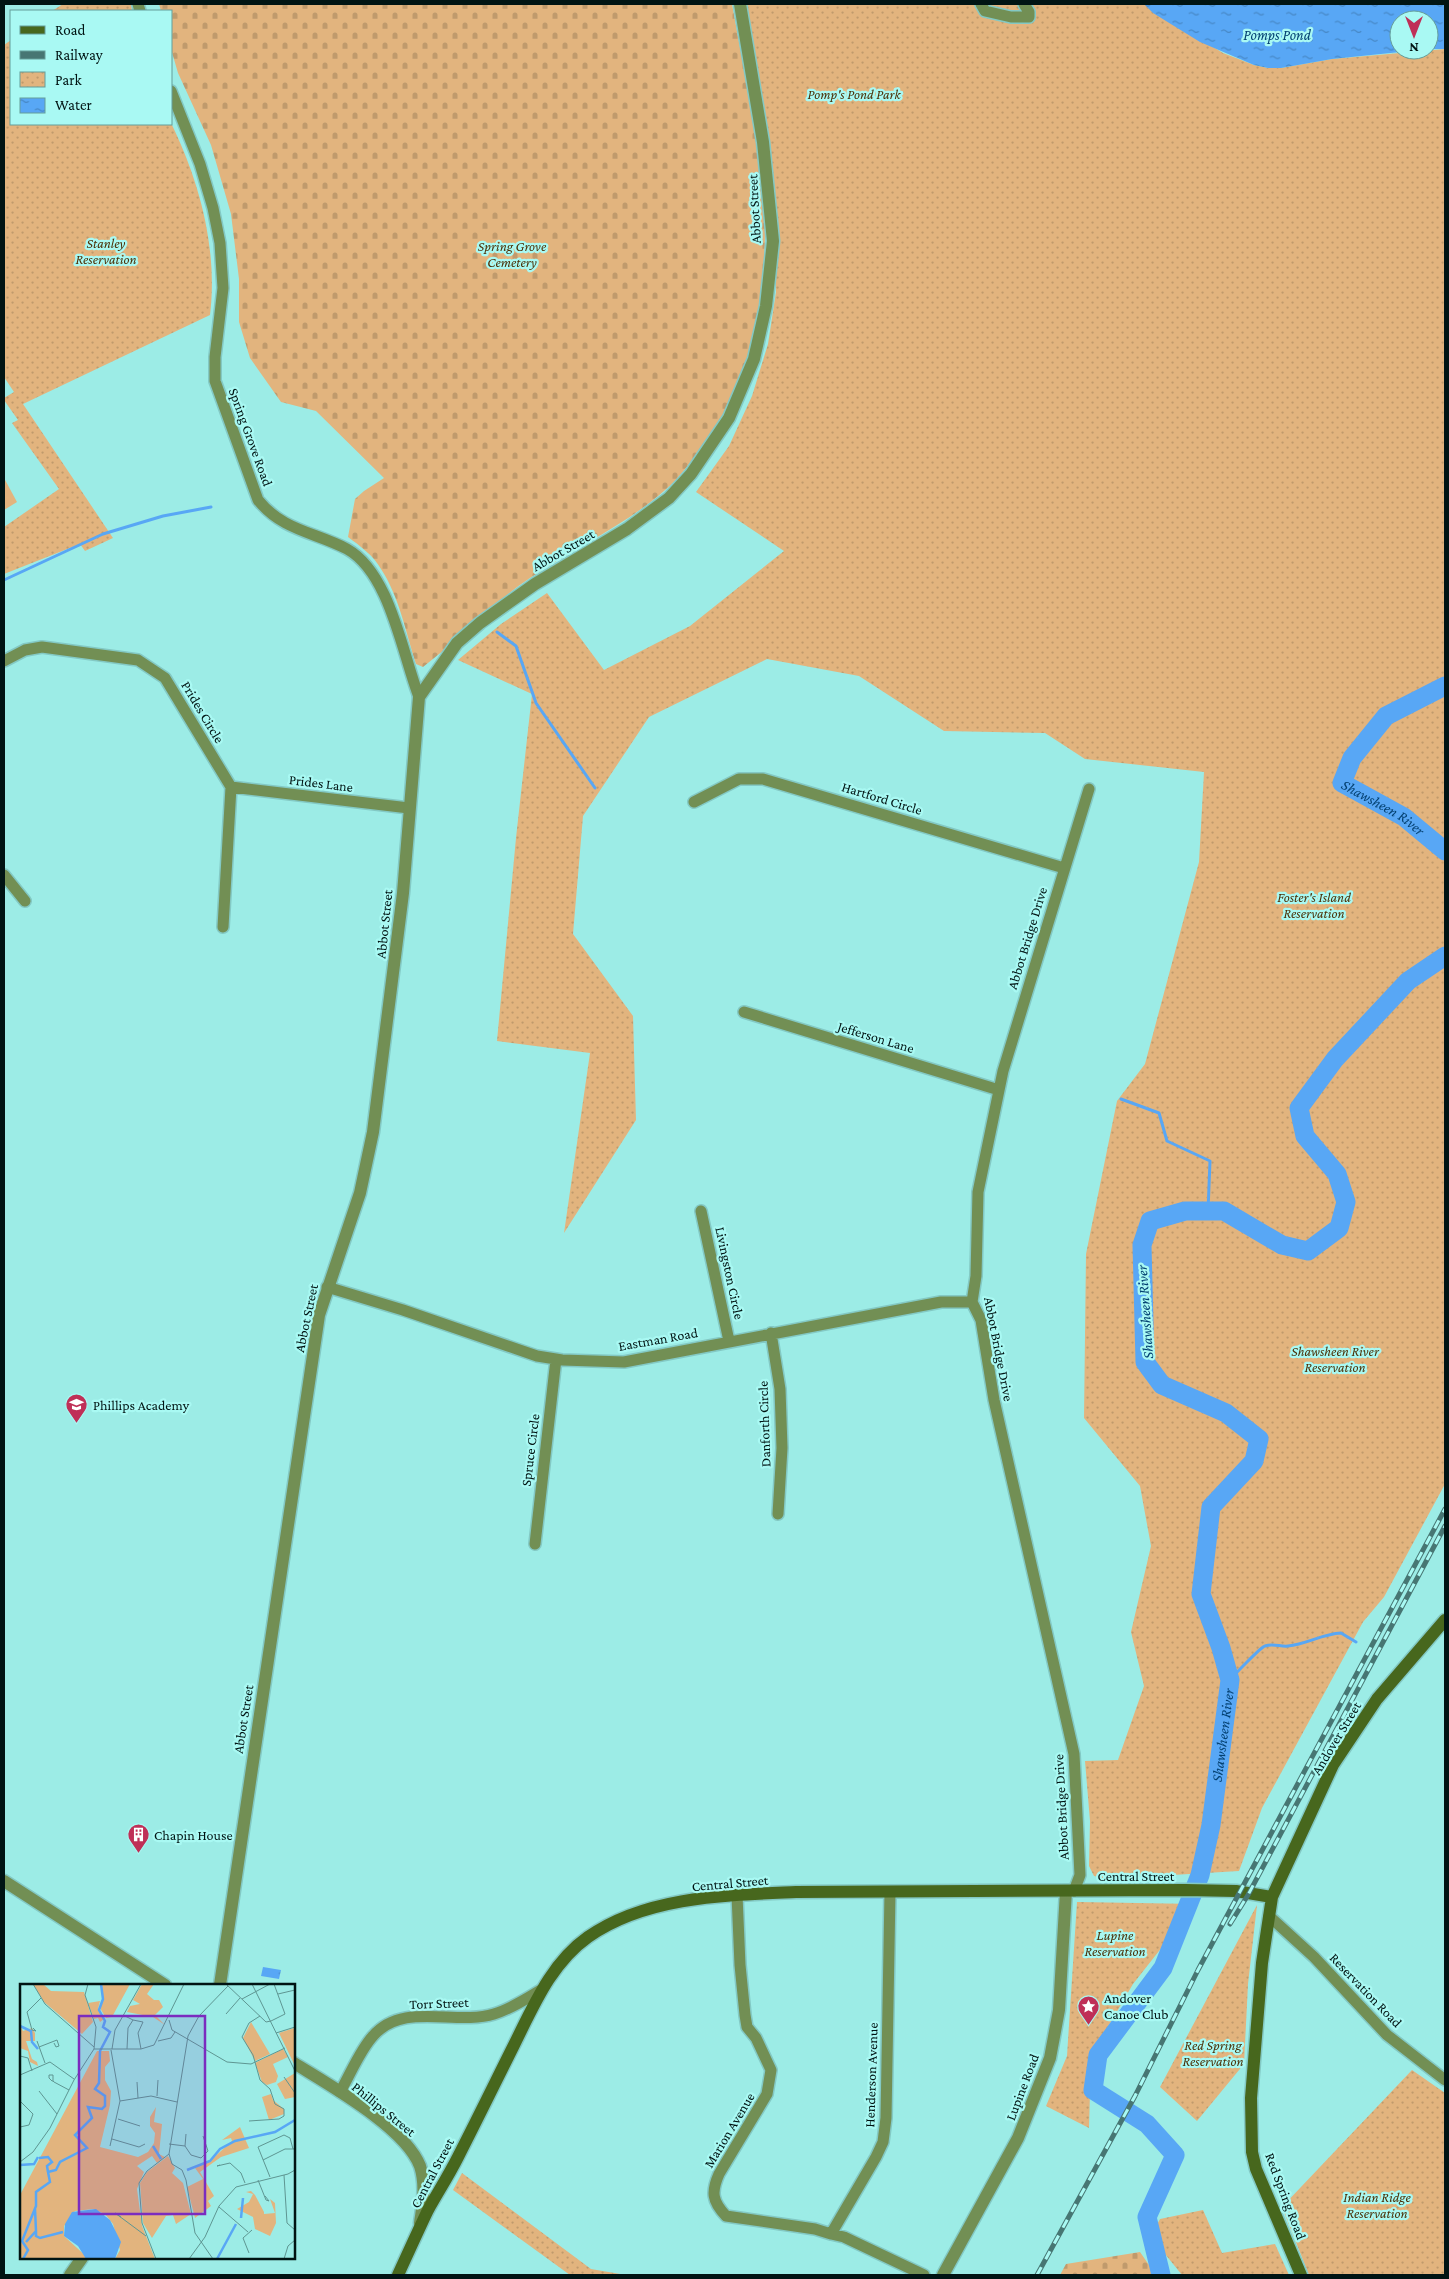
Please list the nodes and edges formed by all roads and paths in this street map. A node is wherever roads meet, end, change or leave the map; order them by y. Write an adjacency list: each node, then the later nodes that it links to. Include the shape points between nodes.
1 (740, 4): 6 (street, Abbot Street, via 764,142 773,240 766,306 754,359 729,418 692,474 669,498 627,529 535,584 480,623 457,643)
2 (981, 4): 3 (street, via 985,11 1029,17)
3 (1024, 4)
4 (172, 94): 6 (street, Spring Grove Road, via 200,164 220,243 223,288 215,381 258,500 279,521 347,549 367,564 382,586)
5 (4, 660): 7 (street, Prides Circle, via 25,650 42,647 138,660 165,678)
6 (419, 697): 10 (street, Abbot Street)
7 (231, 788): 10 (street, Prides Lane); 14 (street)
8 (1088, 789): 11 (street, Abbot Bridge Drive)
9 (694, 802): 11 (street, Hartford Circle, via 739,779 763,779)
10 (409, 808): 18 (street, Abbot Street, via 399,929 373,1132 354,1213)
11 (1064, 868): 16 (street, Abbot Bridge Drive)
12 (4, 875): 13 (street)
13 (25, 901)
14 (223, 926)
15 (744, 1012): 16 (street, Jefferson Lane)
16 (999, 1090): 19 (street, Abbot Bridge Drive, via 978,1192 976,1276)
17 (701, 1211): 21 (street, Livingston Circle)
18 (327, 1287): 22 (street, Eastman Road, via 537,1356); 33 (street, Abbot Street, via 303,1414)
19 (972, 1302): 20 (street, Eastman Road, via 941,1302); 27 (street, Abbot Bridge Drive, via 981,1320 994,1400 1074,1754 1080,1875)
20 (771, 1333): 21 (street, Eastman Road); 23 (street, Danforth Circle, via 780,1389 782,1448)
21 (728, 1342): 22 (street, Eastman Road, via 624,1362)
22 (556, 1359): 24 (street, Spruce Circle)
23 (778, 1514)
24 (535, 1544)
25 (1445, 1620): 30 (main road, Andover Street, via 1377,1699 1333,1765)
26 (4, 1881): 32 (street)
27 (1070, 1891): 28 (main road, Central Street); 30 (main road, Central Street, via 1236,1891); 44 (street, Lupine Road, via 1060,2010 1050,2058 1018,2138)
28 (890, 1892): 29 (main road, Central Street); 39 (street, Henderson Avenue, via 883,2142)
29 (737, 1895): 34 (main road, Central Street, via 666,1906 621,1918 587,1938); 39 (street, Marion Avenue, via 747,2027 771,2070 768,2094 713,2188 717,2206 726,2216)
30 (1272, 1897): 31 (main road, Andover Street)
31 (1269, 1916): 36 (street, Reservation Road, via 1314,1957 1387,2035); 45 (main road, Red Spring Road, via 1251,2098 1252,2152 1263,2187)
32 (163, 1984)
33 (220, 1984)
34 (541, 1990): 37 (street, Torr Street, via 493,2015 409,2018 389,2022 373,2036); 38 (main road, Central Street)
35 (295, 2064): 37 (street, Phillips Street)
36 (1445, 2080)
37 (340, 2092): 38 (street, Phillips Street, via 376,2117 408,2146 416,2159 424,2188)
38 (419, 2229): 42 (main road, Central Street)
39 (831, 2234): 43 (street)
40 (81, 2259): 41 (street)
41 (70, 2275)
42 (398, 2275)
43 (924, 2275)
44 (944, 2275)
45 (1301, 2275)

